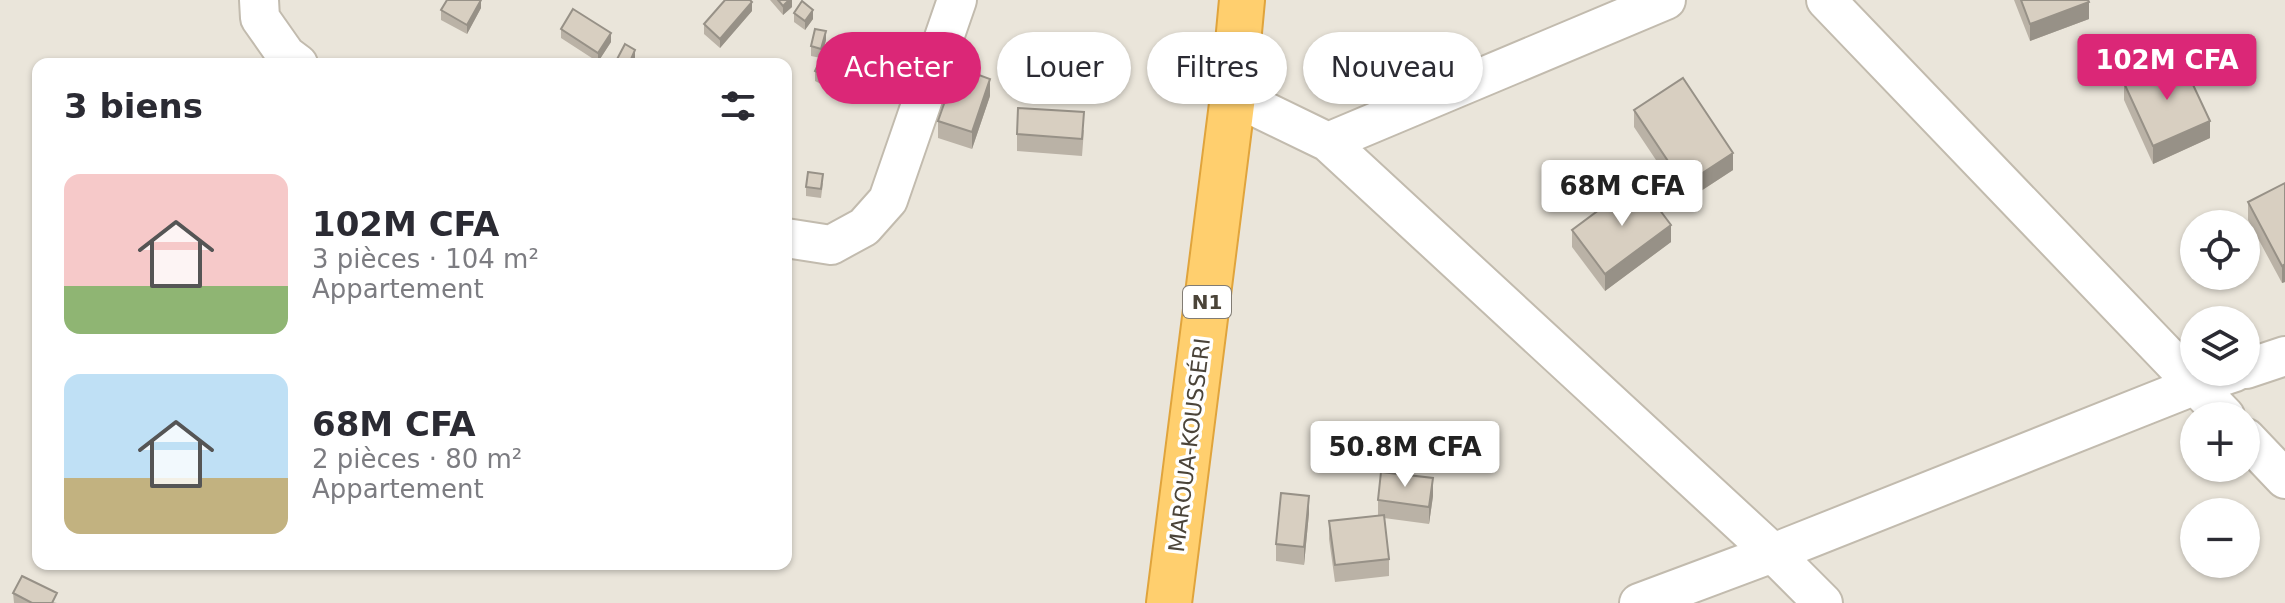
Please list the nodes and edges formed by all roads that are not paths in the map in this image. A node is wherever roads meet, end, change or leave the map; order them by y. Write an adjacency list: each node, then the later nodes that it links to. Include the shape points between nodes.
1 (259, 0): 7 (street, via 260,18)
2 (957, 0): 11 (street, via 888,200 864,227 831,245)
3 (1242, 0): 6 (highway, MAROUA-KOUSSÉRI / N1)
4 (1666, 0): 10 (street)
5 (1826, 0): 14 (street)
6 (1239, 32)
7 (290, 58)
8 (1232, 104): 21 (highway, MAROUA-KOUSSÉRI / N1)
9 (1250, 104): 10 (street)
10 (1328, 142): 20 (street)
11 (792, 239)
12 (2285, 356): 13 (street)
13 (2260, 364)
14 (2180, 368)
15 (2193, 386): 20 (street)
16 (2197, 386): 17 (street)
17 (2212, 402)
18 (2260, 453): 19 (street)
19 (2285, 479)
20 (1773, 553): 22 (street); 23 (street)
21 (1169, 603)
22 (1639, 603)
23 (1823, 603)

